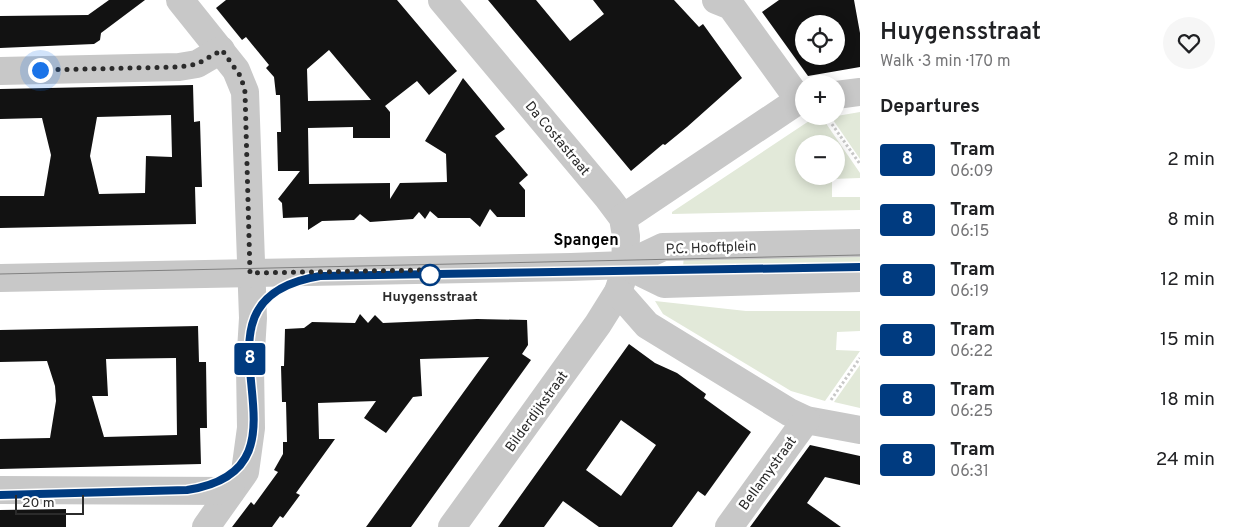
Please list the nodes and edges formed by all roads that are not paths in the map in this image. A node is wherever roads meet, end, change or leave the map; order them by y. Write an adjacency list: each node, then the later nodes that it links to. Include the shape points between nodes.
1 (180, 0): 4 (street)
2 (442, 0): 10 (street, Da Costastraat)
3 (727, 2): 6 (street)
4 (222, 50): 5 (street, via 197,64 179,67); 13 (street, via 241,77 245,92)
5 (0, 71)
6 (795, 92)
7 (860, 92): 8 (street)
8 (845, 94)
9 (795, 104): 10 (street)
10 (623, 218): 12 (street)
11 (860, 243): 12 (street, P.C. Hooftplein, via 663,247)
12 (625, 265): 13 (street); 15 (street, via 664,284); 16 (street)
13 (250, 273): 14 (street); 20 (street, via 254,318 250,367 251,428 245,472)
14 (0, 278)
15 (860, 278)
16 (618, 292): 17 (street, via 647,325); 22 (street, Bilderdijkstraat)
17 (806, 420): 18 (street); 23 (street, Bellamystraat)
18 (860, 430)
19 (0, 490): 20 (street)
20 (231, 491): 21 (street)
21 (206, 527)
22 (452, 527)
23 (730, 527)

